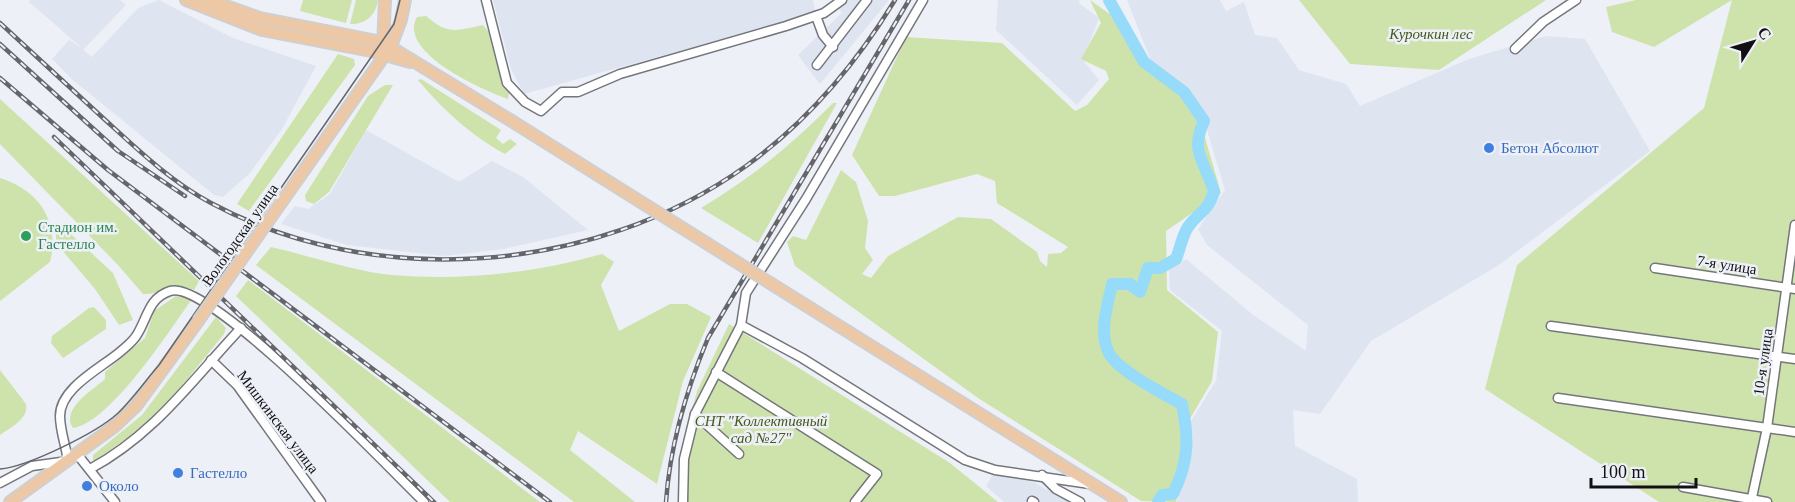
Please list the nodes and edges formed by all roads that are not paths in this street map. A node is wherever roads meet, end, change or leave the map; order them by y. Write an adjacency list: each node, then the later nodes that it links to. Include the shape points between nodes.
1 (186, 0): 11 (main road, via 262,30)
2 (209, 0): 11 (main road, via 260,18)
3 (385, 0): 11 (main road)
4 (405, 0): 11 (main road, Вологодская улица, via 401,20)
5 (486, 0): 10 (street, via 507,83 525,102 541,111 562,92 579,92 620,74)
6 (867, 0): 12 (street)
7 (923, 0): 18 (street, via 746,293)
8 (1576, 0): 13 (street, via 1543,22)
9 (837, 2): 10 (street)
10 (816, 16): 12 (street)
11 (386, 47): 29 (main road, Вологодская улица, bridge, via 147,394 115,426); 35 (main road, bridge, via 423,66)
12 (833, 47): 14 (street)
13 (1515, 49)
14 (817, 65)
15 (1795, 225): 17 (street, 10-я улица)
16 (1655, 268): 17 (street, 7-я улица)
17 (1791, 288): 21 (street, 10-я улица)
18 (741, 325): 24 (street); 33 (street, via 802,358 965,460 995,470)
19 (1551, 326): 21 (street)
20 (241, 328): 23 (street); 31 (street, via 216,308 184,291 168,291 155,300 133,341 76,387 60,408); 41 (street)
21 (1777, 356): 22 (street); 27 (street, 10-я улица)
22 (1795, 359)
23 (211, 360): 32 (street, via 168,411 118,452); 40 (street, Мишкинская улица, via 237,385)
24 (716, 372): 26 (street); 43 (street, via 877,474)
25 (1558, 398): 27 (street)
26 (695, 414): 30 (street); 42 (street, via 684,459)
27 (1767, 428): 28 (street); 37 (street, 10-я улица)
28 (1795, 432)
29 (77, 454): 31 (main road, Вологодская улица); 32 (street)
30 (739, 454)
31 (68, 461): 34 (street, via 32,466); 38 (main road, Вологодская улица)
32 (90, 469): 39 (street)
33 (1042, 476): 35 (street); 44 (street)
34 (0, 483)
35 (1094, 485): 45 (main road)
36 (1683, 487): 37 (street)
37 (1751, 501): 46 (street)
38 (10, 502)
39 (115, 502)
40 (321, 502)
41 (424, 502)
42 (683, 502)
43 (855, 502)
44 (1080, 502)
45 (1121, 502)
46 (1767, 502)

